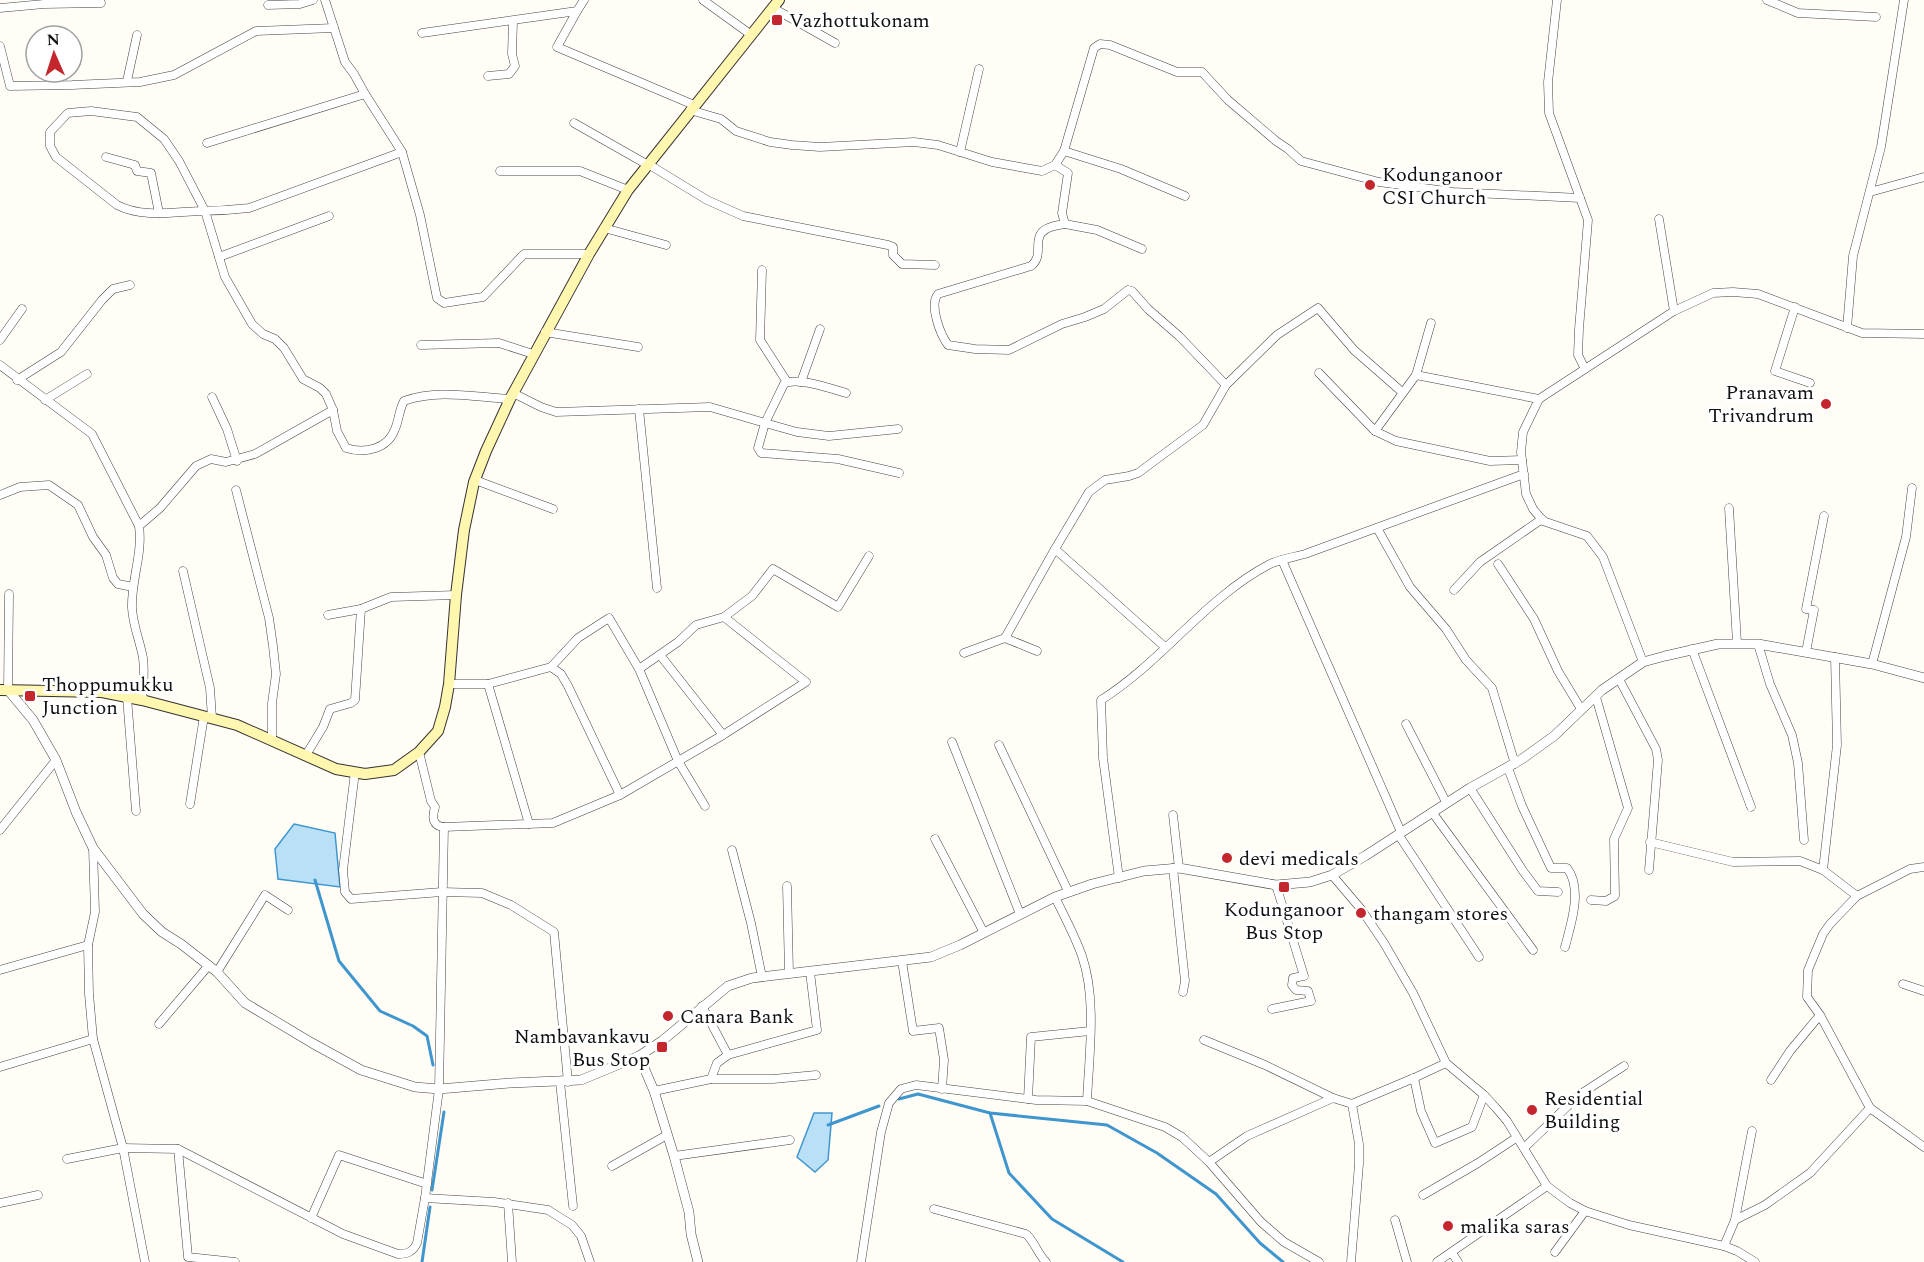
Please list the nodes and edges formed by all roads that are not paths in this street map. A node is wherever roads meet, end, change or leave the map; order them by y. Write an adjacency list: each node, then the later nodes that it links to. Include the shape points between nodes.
1 (313, 0): 11 (street)
2 (325, 0): 16 (street)
3 (584, 0): 13 (street)
4 (703, 0): 18 (street)
5 (1557, 0): 40 (street, via 1548,82 1549,113)
6 (1767, 0): 14 (street, via 1798,13)
7 (1904, 0): 38 (street, via 1881,147)
8 (18, 3): 9 (street); 12 (street)
9 (101, 3)
10 (776, 4): 18 (main road); 20 (street)
11 (268, 5)
12 (0, 8)
13 (577, 11): 15 (street); 26 (street, via 557,47)
14 (1876, 17)
15 (513, 21): 17 (street); 23 (street, via 515,66 509,74)
16 (334, 28): 24 (street, via 256,31 174,75); 25 (street, via 345,62)
17 (422, 33)
18 (750, 34): 26 (main road)
19 (137, 35): 24 (street)
20 (835, 43)
21 (0, 46): 24 (street, via 10,86)
22 (979, 69): 31 (street)
23 (488, 76)
24 (127, 81)
25 (365, 94): 28 (street); 30 (street)
26 (692, 107): 31 (street, via 721,119 736,131 770,142 820,147 915,142); 33 (main road)
27 (574, 123): 33 (street)
28 (207, 143)
29 (1064, 151): 34 (street); 39 (street); 40 (street, via 1094,48 1100,44 1177,72 1202,72 1228,100 1301,161 1400,185 1453,192)
30 (402, 152): 41 (street, via 249,208); 49 (street, via 420,215 436,298 444,303 483,297 524,254)
31 (960, 152): 34 (street, via 1025,169 1042,171)
32 (106, 157): 42 (street, via 151,173)
33 (648, 164): 37 (main road); 51 (street, via 707,200 743,216 891,246 902,264)
34 (1055, 165): 45 (street, via 1068,173 1062,213)
35 (500, 171): 37 (street, via 580,171)
36 (1924, 177): 38 (street)
37 (628, 190): 46 (main road)
38 (1869, 192): 58 (street, via 1853,256)
39 (1185, 196)
40 (1580, 198): 67 (street, via 1588,220 1578,337 1578,355)
41 (205, 211): 42 (street); 42 (street, via 164,139 137,117 91,111 68,113 50,132 50,146 56,157 117,205 135,212); 50 (street)
42 (159, 213)
43 (329, 216): 50 (street)
44 (1659, 219): 56 (street)
45 (1065, 224): 48 (street, via 1097,230); 75 (street, via 1044,230 1037,239 1037,258 1031,266 934,298 948,345 1009,350 1104,309 1128,290)
46 (604, 228): 47 (street); 49 (main road)
47 (666, 245)
48 (1142, 249)
49 (589, 254): 60 (main road)
50 (219, 257): 83 (street, via 225,277 252,324 284,348 303,379 326,394)
51 (935, 265)
52 (762, 270): 72 (street, via 760,340)
53 (130, 285): 71 (street, via 113,289 61,352)
54 (1795, 307): 56 (street, via 1758,294 1733,292 1704,296); 58 (street); 74 (street, via 1775,371)
55 (22, 309): 62 (street)
56 (1674, 311): 67 (street)
57 (1431, 323): 70 (street)
58 (1847, 328): 61 (street, via 1867,334)
59 (820, 329): 73 (street)
60 (545, 332): 64 (street); 65 (main road)
61 (1924, 334)
62 (0, 340)
63 (421, 345): 65 (street, via 499,342)
64 (638, 347)
65 (533, 354): 78 (main road)
66 (0, 366): 71 (street)
67 (1585, 369): 80 (street)
68 (1319, 373): 86 (street)
69 (87, 374): 81 (street)
70 (1416, 375): 76 (street); 80 (street)
71 (17, 380): 81 (street)
72 (787, 382): 73 (street); 84 (street)
73 (801, 382): 77 (street)
74 (1810, 382)
75 (1226, 385): 76 (street, via 1277,335 1318,308 1354,350); 101 (street, via 1203,425 1138,473 1105,480 1089,492)
76 (1402, 392): 86 (street)
77 (846, 393)
78 (512, 396): 82 (street, via 556,412); 83 (street, via 443,394 404,401 388,441 364,451 346,448); 91 (main road)
79 (212, 397): 87 (street)
80 (1539, 399): 88 (street, via 1523,432)
81 (45, 400): 99 (street, via 92,434)
82 (639, 409): 84 (street, via 710,407); 107 (street)
83 (333, 410): 87 (street)
84 (765, 423): 85 (street, via 829,436); 89 (street, via 760,453 838,459)
85 (898, 429)
86 (1375, 431): 88 (street, via 1396,441 1490,461)
87 (237, 460): 99 (street, via 203,461)
88 (1522, 460): 90 (street)
89 (899, 473)
90 (1524, 474): 98 (street, via 1526,494); 100 (street)
91 (475, 480): 96 (street); 110 (main road)
92 (1912, 488): 125 (street, via 1906,537)
93 (236, 490): 140 (street, via 273,646 276,674)
94 (0, 495): 106 (street, via 20,487 49,485 78,505 106,555 113,578 118,584)
95 (1729, 508): 115 (street)
96 (553, 509)
97 (1824, 516): 120 (street, via 1806,609 1814,610)
98 (1542, 519): 108 (street, via 1480,562); 124 (street, via 1587,536 1603,557)
99 (139, 526): 106 (street, via 141,542)
100 (1377, 528): 103 (street); 147 (street, via 1410,587 1492,688)
101 (1055, 549): 114 (street); 117 (street)
102 (869, 556): 113 (street, via 838,607 772,569 752,596)
103 (1282, 560): 117 (street, via 1226,592); 161 (street)
104 (1498, 564): 136 (street, via 1534,619)
105 (183, 571): 137 (street, via 210,688)
106 (133, 587): 135 (street, via 135,632 143,659)
107 (657, 588)
108 (1454, 590)
109 (9, 594): 132 (street)
110 (456, 595): 111 (street, via 391,597); 130 (main road)
111 (361, 609): 112 (street); 144 (street, via 355,700 330,709)
112 (328, 615)
113 (724, 617): 122 (street, via 696,625); 139 (street, via 806,682)
114 (1005, 638): 119 (street); 121 (street)
115 (1737, 643): 116 (street); 118 (street)
116 (1758, 644): 120 (street); 163 (street, via 1798,764)
117 (1165, 647): 172 (street, via 1124,686 1101,700 1102,758)
118 (1692, 649): 124 (street); 154 (street)
119 (1037, 651)
120 (1806, 652): 123 (street)
121 (964, 653)
122 (660, 655): 127 (street); 139 (street)
123 (1835, 657): 125 (street); 170 (street, via 1837,745)
124 (1643, 662): 129 (street)
125 (1872, 664): 128 (street)
126 (551, 667): 127 (street, via 578,638 609,618); 131 (street); 150 (street, via 568,686)
127 (639, 669): 146 (street)
128 (1924, 678)
129 (1619, 679): 134 (street); 164 (street, via 1656,749)
130 (449, 684): 131 (street); 143 (main road, via 438,731)
131 (488, 684): 158 (street)
132 (4, 690): 133 (main road, via 81,691); 145 (street, via 33,720)
133 (127, 697): 135 (main road); 155 (street)
134 (1596, 697): 136 (street); 180 (street, via 1628,808 1614,838 1614,896 1606,901)
135 (142, 700): 137 (main road)
136 (1581, 709): 147 (street, via 1554,736)
137 (208, 717): 140 (main road); 152 (street)
138 (1406, 723): 151 (street)
139 (723, 735): 146 (street)
140 (272, 739): 144 (main road)
141 (952, 742): 182 (street)
142 (999, 745): 175 (street)
143 (419, 752): 148 (main road, via 394,770); 159 (street, via 435,807 435,823)
144 (306, 755): 148 (main road, via 336,769)
145 (56, 760): 160 (street); 165 (street)
146 (678, 761): 150 (street); 153 (street)
147 (1511, 766): 149 (street); 185 (street, via 1522,806 1551,868 1567,868 1575,888)
148 (355, 772): 176 (street, via 343,888 348,898)
149 (1470, 788): 151 (street); 177 (street, via 1538,891)
150 (620, 795): 158 (street, via 553,823)
151 (1446, 802): 156 (street)
152 (190, 804)
153 (705, 806)
154 (1751, 807)
155 (136, 811)
156 (1432, 812): 161 (street); 186 (street)
157 (1173, 815): 168 (street)
158 (529, 824): 159 (street)
159 (444, 827): 176 (street)
160 (0, 830)
161 (1400, 833): 171 (street); 187 (street)
162 (935, 839): 183 (street)
163 (1804, 840)
164 (1650, 842): 169 (street); 170 (street, via 1733,862 1800,861)
165 (93, 848): 184 (street, via 95,912); 189 (street, via 143,914)
166 (732, 850): 194 (street)
167 (1924, 867): 178 (street, via 1910,869)
168 (1176, 868): 172 (street); 173 (street); 197 (street)
169 (1649, 870)
170 (1823, 870): 178 (street)
171 (1332, 875): 173 (street, via 1310,882); 207 (street, via 1384,943)
172 (1119, 878): 175 (street)
173 (1276, 885): 199 (street, via 1304,976 1293,978 1292,985 1296,990 1308,991 1311,1001)
174 (787, 886): 193 (street)
175 (1068, 891): 179 (street)
176 (442, 892): 214 (street, via 482,893 511,905 554,932); 215 (street)
177 (1558, 892)
178 (1857, 896): 200 (street, via 1830,924 1808,970 1807,998)
179 (1055, 897): 182 (street); 202 (street, via 1082,957)
180 (1591, 900)
181 (288, 909): 191 (street, via 265,895)
182 (1020, 914): 183 (street)
183 (984, 933): 188 (street, via 931,957)
184 (88, 945): 190 (street); 203 (street)
185 (1565, 946)
186 (1533, 950)
187 (1479, 957)
188 (902, 962): 192 (street); 216 (street, via 913,1031 939,1028 944,1060)
189 (209, 965): 191 (street); 201 (street)
190 (0, 970)
191 (217, 972): 215 (street, via 245,1003 361,1070 415,1087)
192 (810, 972): 193 (street); 205 (street, via 817,1030)
193 (789, 974): 194 (street)
194 (762, 977): 198 (street, via 728,986)
195 (1903, 984): 196 (street)
196 (1924, 991)
197 (1183, 992)
198 (702, 1006): 205 (street); 206 (street)
199 (1272, 1009)
200 (1821, 1015): 213 (street); 223 (street)
201 (159, 1024)
202 (1090, 1031): 220 (street, via 1031,1037); 221 (street)
203 (93, 1039): 209 (street); 229 (street)
204 (1204, 1040): 219 (street)
205 (728, 1055): 212 (street, via 717,1063)
206 (639, 1056): 214 (street, via 595,1076); 217 (street)
207 (1446, 1063): 211 (street); 218 (street)
208 (1624, 1066): 230 (street, via 1579,1095)
209 (0, 1067)
210 (816, 1075): 212 (street)
211 (1414, 1078): 218 (street, via 1421,1111 1436,1143 1472,1127); 222 (street)
212 (711, 1079): 217 (street)
213 (1771, 1080)
214 (564, 1082): 215 (street); 243 (street)
215 (439, 1089): 236 (street)
216 (942, 1089): 220 (street); 257 (street, via 910,1085 889,1103)
217 (654, 1091): 225 (street)
218 (1484, 1095): 226 (street)
219 (1333, 1098): 222 (street); 234 (street, via 1247,1136)
220 (1028, 1099): 221 (street)
221 (1087, 1101): 234 (street, via 1173,1131)
222 (1352, 1104): 260 (street, via 1359,1164)
223 (1870, 1108): 228 (street); 248 (street, via 1810,1173 1765,1205)
224 (1752, 1131): 248 (street)
225 (668, 1135): 232 (street); 235 (street)
226 (1516, 1138): 230 (street); 239 (street)
227 (790, 1140): 232 (street)
228 (1924, 1147)
229 (123, 1148): 231 (street); 233 (street); 252 (street)
230 (1524, 1148): 237 (street)
231 (178, 1149): 246 (street); 253 (street, via 188,1257)
232 (674, 1156): 256 (street)
233 (67, 1159)
234 (1209, 1162): 259 (street, via 1262,1222 1289,1246)
235 (612, 1166)
236 (427, 1184): 240 (street); 246 (street, via 339,1155)
237 (1547, 1186): 245 (street); 251 (street)
238 (38, 1195): 241 (street)
239 (1423, 1195)
240 (425, 1198): 242 (street); 246 (street, via 417,1243 405,1254 343,1234)
241 (0, 1203)
242 (508, 1203): 254 (street); 255 (street, via 548,1210 565,1220 581,1236)
243 (573, 1206)
244 (934, 1209): 258 (street, via 1026,1234)
245 (1585, 1211): 249 (street); 250 (street)
246 (311, 1218)
247 (1395, 1220): 261 (street)
248 (1735, 1220): 249 (street)
249 (1724, 1246): 264 (street)
250 (1555, 1252)
251 (1452, 1253): 262 (street); 263 (street)
252 (145, 1262)
253 (235, 1262)
254 (512, 1262)
255 (590, 1262)
256 (698, 1262)
257 (861, 1262)
258 (1046, 1262)
259 (1319, 1262)
260 (1351, 1262)
261 (1407, 1262)
262 (1437, 1262)
263 (1458, 1262)
264 (1755, 1262)

